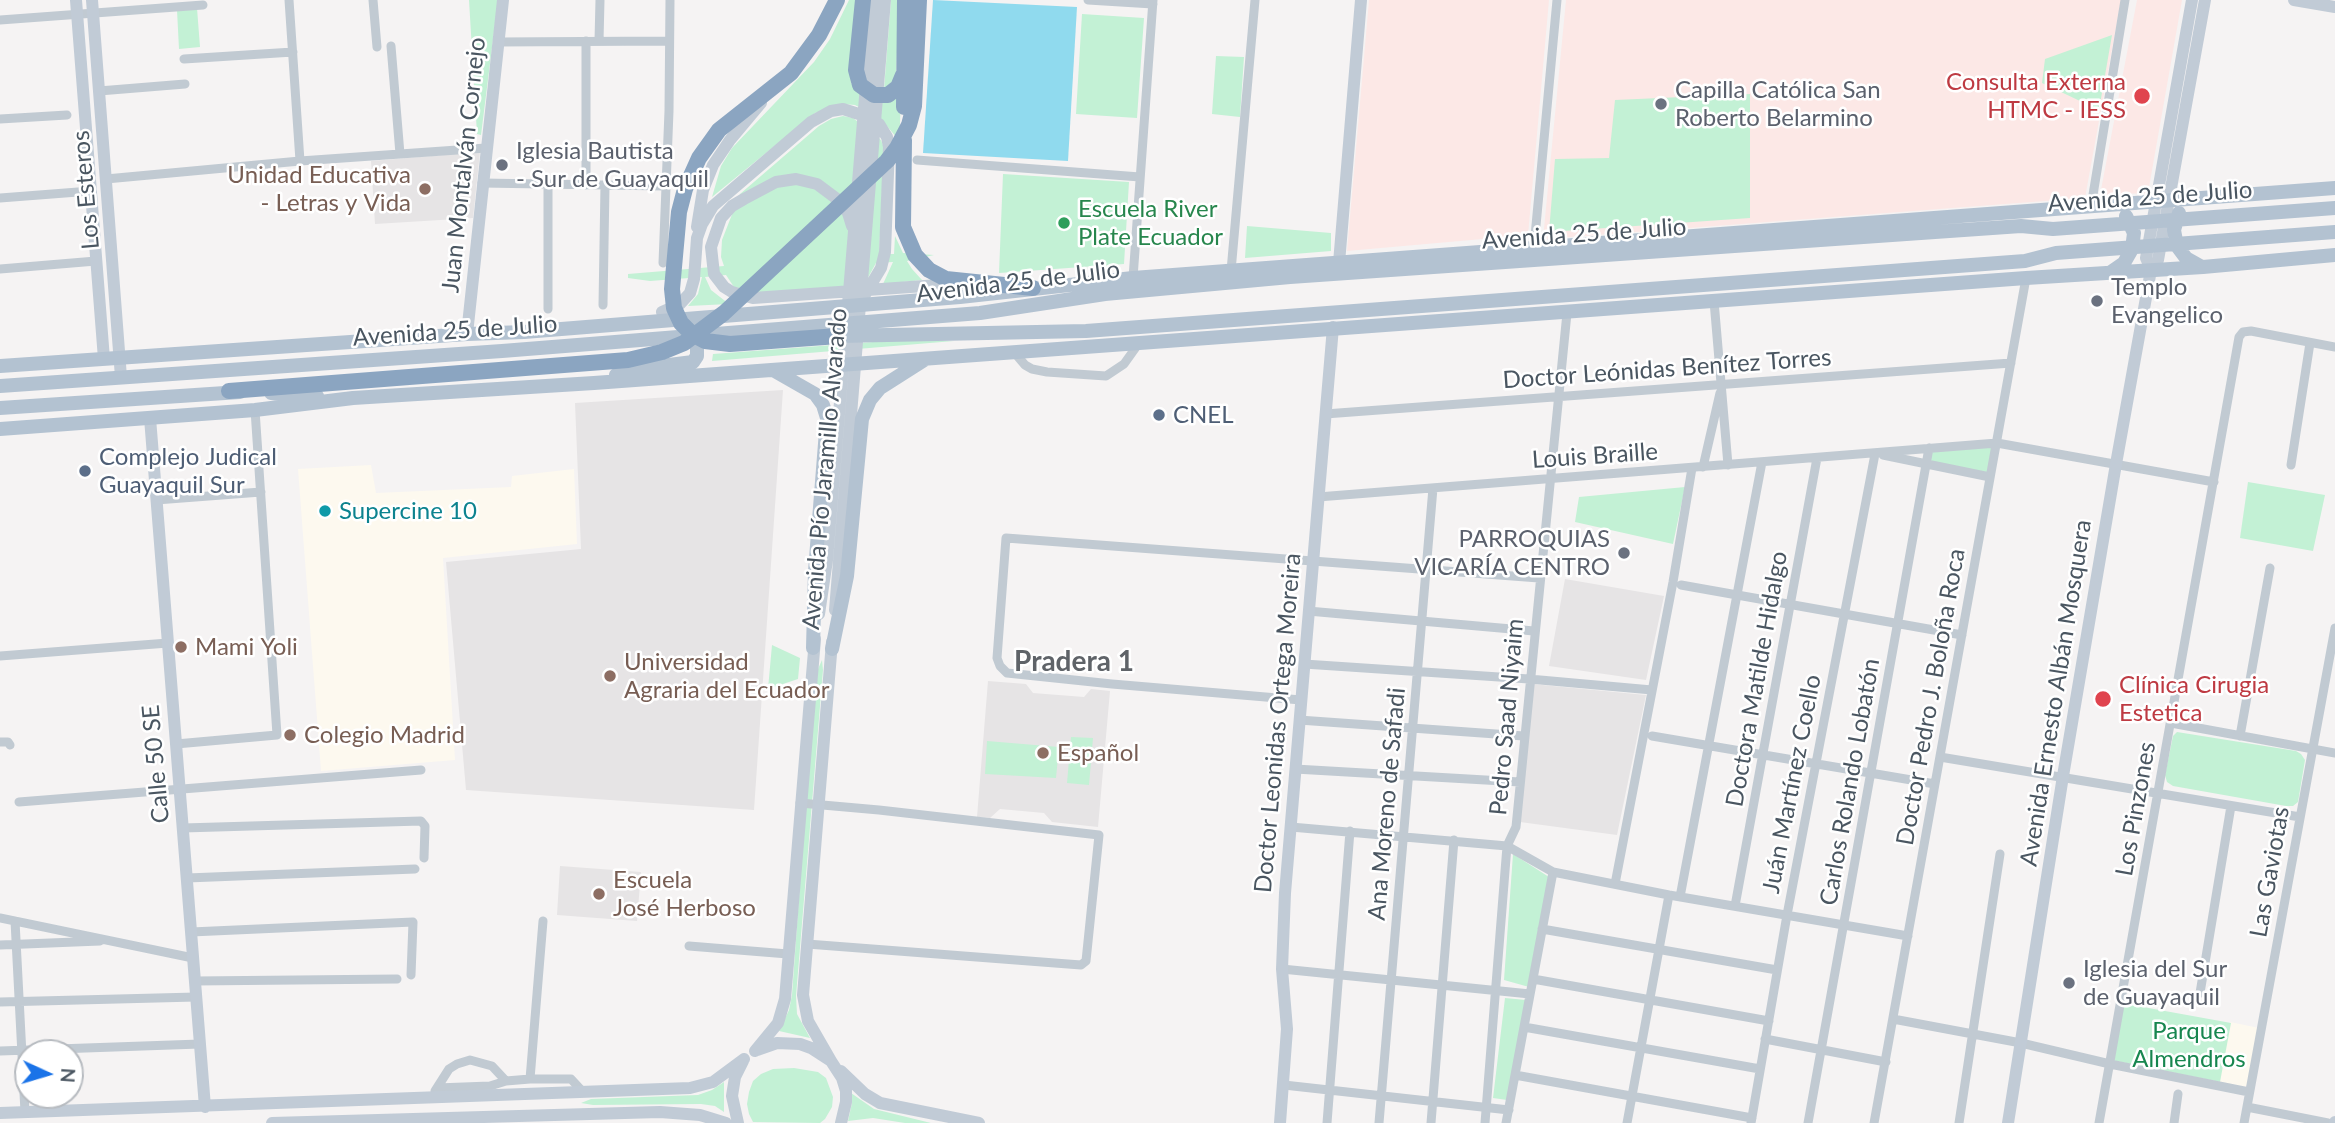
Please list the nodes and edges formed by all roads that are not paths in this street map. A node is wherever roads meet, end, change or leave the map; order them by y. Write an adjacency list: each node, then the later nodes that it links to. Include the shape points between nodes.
1 (76, 0): 25 (main road, Los Esteros)
2 (289, 0): 33 (street)
3 (373, 0): 32 (street)
4 (503, 0): 30 (main road, Juan Montalván Cornejo)
5 (600, 0): 28 (street)
6 (670, 0): 29 (street)
7 (837, 0): 36 (highway)
8 (863, 0): 35 (highway, via 856,70 860,85 874,95 888,95 898,88)
9 (873, 0): 64 (main road, Avenida Pío Jaramillo Alvarado)
10 (885, 0): 88 (main road, Avenida Pío Jaramillo Alvarado)
11 (905, 0): 35 (highway)
12 (919, 0): 118 (highway, via 914,106 898,148 710,326 684,342 641,358)
13 (1088, 0): 21 (street)
14 (1255, 0): 75 (street)
15 (1361, 0): 71 (main road)
16 (1557, 0): 66 (street)
17 (2125, 0): 58 (street)
18 (2192, 0): 56 (main road, Avenida Ernesto Albán Mosquera)
19 (2205, 0): 56 (main road, Avenida Ernesto Albán Mosquera)
20 (2294, 0): 24 (main road)
21 (1153, 2): 45 (street)
22 (203, 5): 23 (street)
23 (92, 7): 25 (street); 38 (main road, Los Esteros)
24 (2335, 7)
25 (77, 14): 26 (street); 53 (main road, Los Esteros)
26 (0, 20)
27 (586, 41): 28 (street); 30 (street); 49 (street)
28 (599, 41): 29 (street)
29 (669, 41): 51 (street)
30 (498, 42): 41 (main road, Juan Montalván Cornejo)
31 (391, 46): 42 (street)
32 (377, 47)
33 (293, 52): 34 (street); 44 (street)
34 (184, 59)
35 (905, 69): 80 (highway, via 905,237 915,255 937,275)
36 (791, 73): 63 (main road, via 730,139 713,165 703,190); 99 (highway, via 732,118 707,144 691,172 679,212 674,309 681,323 698,338 722,343)
37 (185, 84): 38 (street)
38 (99, 92): 46 (main road, Los Esteros)
39 (67, 115): 40 (street)
40 (0, 119)
41 (486, 148): 42 (street); 47 (main road, Juan Montalván Cornejo)
42 (400, 154): 44 (street)
43 (917, 160): 45 (street)
44 (300, 161): 46 (street)
45 (1140, 177): 78 (street)
46 (106, 179): 107 (main road, Los Esteros)
47 (482, 184): 48 (street); 98 (main road, Juan Montalván Cornejo)
48 (548, 184): 49 (street); 89 (street)
49 (586, 185): 50 (street)
50 (605, 185): 51 (street); 86 (street)
51 (665, 186): 70 (street)
52 (2335, 188): 55 (main road, Avenida 25 de Julio)
53 (91, 191): 54 (street); 69 (main road, Los Esteros)
54 (0, 198)
55 (2196, 200): 56 (main road, Avenida 25 de Julio); 72 (main road, via 2178,215 2174,238 2181,253)
56 (2161, 202): 57 (main road, Avenida 25 de Julio); 74 (main road, Avenida Ernesto Albán Mosquera, via 2158,260)
57 (2109, 206): 58 (main road, Avenida 25 de Julio); 76 (main road, via 2128,218 2134,241 2124,263)
58 (2091, 207): 60 (main road, Avenida 25 de Julio)
59 (2335, 208): 62 (main road, Avenida 25 de Julio)
60 (1844, 225): 62 (main road); 65 (main road, Avenida 25 de Julio)
61 (2335, 232): 77 (main road, Avenida 25 de Julio, via 2065,252 2025,261)
62 (1880, 237): 68 (main road, Avenida 25 de Julio)
63 (697, 238): 88 (main road, via 713,206 811,122 831,110 853,111 879,124 887,137 889,169 884,260); 91 (main road, via 690,293)
64 (854, 240): 80 (main road, via 848,213 834,195 817,184 785,180 764,187 721,218 713,237 712,267 724,287 752,298); 147 (main road, Avenida Pío Jaramillo Alvarado)
65 (1625, 240): 66 (main road, Avenida 25 de Julio); 68 (main road)
66 (1534, 247): 71 (main road, Avenida 25 de Julio)
67 (2335, 256): 72 (main road)
68 (1559, 259): 84 (main road, Avenida 25 de Julio)
69 (96, 261): 73 (street); 108 (main road, Los Esteros)
70 (663, 263)
71 (1339, 263): 75 (main road, Avenida 25 de Julio)
72 (2203, 267): 74 (main road)
73 (0, 269)
74 (2151, 270): 76 (main road); 135 (main road, Avenida Ernesto Albán Mosquera)
75 (1231, 271): 78 (main road, Avenida 25 de Julio)
76 (2110, 272): 79 (main road)
77 (1853, 275): 82 (main road); 83 (main road, Avenida 25 de Julio)
78 (1133, 278): 81 (main road, Avenida 25 de Julio)
79 (2026, 278): 82 (main road); 110 (street, Doctor Pedro J. Boloña Roca)
80 (971, 283): 81 (highway)
81 (1033, 288): 84 (main road); 94 (main road, Avenida 25 de Julio)
82 (1900, 288): 85 (main road)
83 (1654, 289): 87 (main road, Avenida 25 de Julio); 90 (main road)
84 (1105, 294): 100 (main road, Avenida 25 de Julio, via 980,313)
85 (1714, 301): 90 (main road); 116 (street)
86 (603, 305)
87 (1411, 306): 93 (main road); 96 (main road, Avenida 25 de Julio)
88 (860, 308): 147 (main road, Avenida Pío Jaramillo Alvarado)
89 (548, 309)
90 (1591, 311): 92 (main road)
91 (662, 312): 94 (main road)
92 (1567, 313): 93 (main road); 120 (street, Pedro Saad Niyaim)
93 (1454, 318): 95 (main road)
94 (631, 324): 97 (main road, Avenida 25 de Julio)
95 (1333, 327): 101 (main road); 125 (main road, Doctor Leonidas Ortega Moreira)
96 (1086, 331): 99 (main road, Avenida 25 de Julio); 105 (main road)
97 (524, 332): 98 (main road, Avenida 25 de Julio); 100 (main road)
98 (467, 334): 102 (main road, Avenida 25 de Julio)
99 (837, 336)
100 (657, 339): 112 (main road, Avenida 25 de Julio); 115 (main road, via 694,342 697,356 689,363 637,369)
101 (1140, 341): 105 (main road); 105 (street, via 1124,364 1106,376 1032,369)
102 (332, 343): 107 (main road, Avenida 25 de Julio); 112 (main road)
103 (2310, 343): 104 (street); 137 (street); 142 (street, Los Pinzones, via 2251,331 2239,337)
104 (2335, 347)
105 (1013, 351): 106 (main road)
106 (927, 357): 113 (main road); 164 (main road, via 880,388 862,419 847,576)
107 (120, 358): 108 (main road, Avenida 25 de Julio); 114 (main road, Los Esteros)
108 (104, 359): 109 (main road, Avenida 25 de Julio)
109 (58, 362): 111 (main road, Avenida 25 de Julio); 114 (main road)
110 (2011, 363): 116 (street, Doctor Leónidas Benítez Torres); 129 (street, Doctor Pedro J. Boloña Roca)
111 (0, 366)
112 (237, 369): 114 (main road, Avenida 25 de Julio)
113 (772, 369): 115 (main road); 163 (main road, via 815,394 827,418)
114 (119, 377): 117 (main road, Avenida 25 de Julio); 122 (main road, via 106,395)
115 (594, 383): 121 (main road)
116 (1722, 384): 120 (street, Doctor Leónidas Benítez Torres); 136 (street); 138 (street)
117 (0, 386)
118 (229, 391): 119 (main road); 121 (main road)
119 (186, 394): 122 (main road); 127 (main road)
120 (1559, 397): 125 (street, Doctor Leónidas Benítez Torres); 141 (street, Pedro Saad Niyaim)
121 (353, 398): 124 (main road)
122 (95, 401): 123 (main road)
123 (0, 408)
124 (256, 410): 126 (main road); 144 (street)
125 (1325, 414): 145 (main road, Doctor Leonidas Ortega Moreira)
126 (150, 418): 127 (main road); 146 (main road, Calle 50 SE)
127 (93, 422): 128 (main road)
128 (0, 429)
129 (1997, 443): 130 (street, Louis Braille); 135 (street, Louis Braille); 140 (street, Doctor Pedro J. Boloña Roca)
130 (1929, 448): 131 (street, Louis Braille); 134 (street, Carlos Rolando Lobatón)
131 (1875, 454): 132 (street, Louis Braille); 134 (street, Louis Braille); 156 (street, Juán Martínez Coello)
132 (1817, 458): 133 (street, Louis Braille); 154 (street, Doctora Matilde Hidalgo)
133 (1762, 462): 136 (street, Louis Braille); 153 (street)
134 (1926, 464): 140 (street, Louis Braille); 158 (street, Carlos Rolando Lobatón)
135 (2116, 464): 142 (street, Louis Braille); 190 (main road, Avenida Ernesto Albán Mosquera)
136 (1728, 465): 138 (street, Louis Braille)
137 (2291, 465)
138 (1703, 467): 139 (street, Louis Braille)
139 (1692, 468): 141 (street, Louis Braille); 169 (street)
140 (1990, 477): 161 (street, Doctor Pedro J. Boloña Roca)
141 (1550, 479): 143 (street, Louis Braille); 151 (street, Pedro Saad Niyaim)
142 (2214, 482): 172 (street, Los Pinzones)
143 (1433, 488): 145 (street, Louis Braille); 150 (street, Ana Moreno de Safadi)
144 (261, 492): 146 (street); 178 (street, via 277,735)
145 (1318, 497): 148 (main road, Doctor Leonidas Ortega Moreira)
146 (156, 500): 162 (main road, Calle 50 SE)
147 (833, 560): 163 (main road, Avenida Pío Jaramillo Alvarado); 164 (main road, Avenida Pío Jaramillo Alvarado)
148 (1313, 561): 150 (street); 155 (main road, Doctor Leonidas Ortega Moreira); 170 (street, via 1006,538 997,658 1011,674)
149 (2270, 568): 176 (street)
150 (1426, 570): 151 (street); 157 (street, Ana Moreno de Safadi)
151 (1539, 578): 160 (street, Pedro Saad Niyaim)
152 (1681, 585): 153 (street)
153 (1737, 594): 154 (street); 179 (street)
154 (1791, 603): 156 (street); 183 (street, Doctora Matilde Hidalgo)
155 (1308, 611): 157 (street); 166 (main road, Doctor Leonidas Ortega Moreira)
156 (1843, 613): 158 (street); 185 (street, Juán Martínez Coello)
157 (1422, 621): 160 (street); 167 (street, Ana Moreno de Safadi)
158 (1898, 623): 161 (street); 188 (street, Carlos Rolando Lobatón)
159 (2335, 628): 181 (street, Las Gaviotas)
160 (1534, 631): 168 (street, Pedro Saad Niyaim)
161 (1962, 635): 184 (street, Doctor Pedro J. Boloña Roca)
162 (168, 643): 165 (street); 178 (main road, Calle 50 SE)
163 (813, 648): 196 (main road, Avenida Pío Jaramillo Alvarado)
164 (832, 649): 197 (main road, Avenida Pío Jaramillo Alvarado)
165 (0, 656)
166 (1304, 664): 167 (street); 170 (main road, Doctor Leonidas Ortega Moreira)
167 (1418, 671): 168 (street); 173 (street, Ana Moreno de Safadi)
168 (1529, 679): 169 (street); 174 (street, Pedro Saad Niyaim)
169 (1652, 690): 211 (street)
170 (1301, 700): 171 (main road, Doctor Leonidas Ortega Moreira)
171 (1299, 720): 173 (street); 186 (main road, Doctor Leonidas Ortega Moreira)
172 (2171, 723): 176 (street); 194 (street, Los Pinzones)
173 (1413, 728): 174 (street); 189 (street, Ana Moreno de Safadi)
174 (1524, 736): 191 (street, Pedro Saad Niyaim)
175 (1652, 736): 179 (street)
176 (2240, 736): 181 (street)
177 (0, 742): 180 (street)
178 (176, 744): 193 (main road, Calle 50 SE)
179 (1709, 744): 183 (street); 213 (street)
180 (10, 745)
181 (2313, 749): 182 (street); 199 (street, Las Gaviotas)
182 (2335, 753)
183 (1763, 754): 185 (street); 214 (street, Doctora Matilde Hidalgo)
184 (1940, 757): 190 (street); 192 (street, Doctor Pedro J. Boloña Roca)
185 (1815, 763): 188 (street); 215 (street, Juán Martínez Coello)
186 (1295, 769): 189 (street); 200 (main road, Doctor Leonidas Ortega Moreira)
187 (421, 770): 193 (street)
188 (1871, 773): 192 (street); 219 (street, Carlos Rolando Lobatón)
189 (1409, 775): 191 (street); 203 (street, Ana Moreno de Safadi)
190 (2063, 776): 194 (street); 253 (main road, Avenida Ernesto Albán Mosquera)
191 (1520, 782): 205 (street, Pedro Saad Niyaim, via 1516,827)
192 (1935, 784): 222 (street, Doctor Pedro J. Boloña Roca)
193 (180, 789): 195 (street); 201 (main road, Calle 50 SE)
194 (2159, 793): 198 (street); 262 (street, Los Pinzones)
195 (19, 802)
196 (800, 803): 197 (street); 229 (main road, Avenida Pío Jaramillo Alvarado)
197 (819, 805): 225 (main road, Avenida Pío Jaramillo Alvarado); 225 (street, via 1099,835 1086,961 1081,965)
198 (2231, 806): 199 (street); 241 (street)
199 (2300, 817): 269 (street, Las Gaviotas)
200 (1291, 827): 202 (street); 231 (main road, Doctor Leonidas Ortega Moreira)
201 (183, 828): 207 (street, via 421,821 425,826); 210 (main road, Calle 50 SE)
202 (1350, 831): 203 (street); 234 (street)
203 (1404, 836): 204 (street); 237 (street, Ana Moreno de Safadi)
204 (1454, 840): 205 (street); 239 (street)
205 (1507, 846): 209 (street); 240 (street, Pedro Saad Niyaim)
206 (2000, 854): 250 (street)
207 (424, 858)
208 (415, 870): 210 (street)
209 (1553, 872): 211 (street); 220 (street)
210 (187, 878): 221 (main road, Calle 50 SE)
211 (1615, 884): 212 (street)
212 (1669, 895): 213 (street); 228 (street)
213 (1680, 897): 214 (street)
214 (1735, 906): 215 (street)
215 (1787, 915): 219 (street); 232 (street, Juán Martínez Coello)
216 (0, 918): 217 (street)
217 (15, 921): 223 (street); 224 (street)
218 (543, 921): 265 (street)
219 (1844, 925): 222 (street); 257 (street, Carlos Rolando Lobatón)
220 (1542, 929): 228 (street); 236 (street)
221 (191, 932): 230 (main road, Calle 50 SE); 233 (street, via 413,922)
222 (1908, 936): 247 (street, Doctor Pedro J. Boloña Roca)
223 (113, 940): 224 (street); 230 (street)
224 (16, 944): 226 (street); 246 (street)
225 (807, 944): 261 (main road, Avenida Pío Jaramillo Alvarado, via 804,1009)
226 (0, 945)
227 (689, 946): 229 (street)
228 (1659, 951): 232 (street); 244 (street)
229 (788, 954): 258 (main road, Avenida Pío Jaramillo Alvarado, via 781,1018)
230 (193, 958): 238 (main road, Calle 50 SE)
231 (1282, 969): 234 (street); 267 (main road, Doctor Leonidas Ortega Moreira, via 1287,1029)
232 (1777, 970): 248 (street, Juán Martínez Coello)
233 (411, 975)
234 (1338, 975): 237 (street); 268 (street)
235 (397, 979): 238 (street)
236 (1533, 979): 242 (street); 244 (street)
237 (1391, 980): 239 (street); 273 (street, Ana Moreno de Safadi)
238 (195, 981): 243 (main road, Calle 50 SE)
239 (1442, 985): 240 (street); 275 (street)
240 (1496, 991): 242 (street); 277 (street, Pedro Saad Niyaim)
241 (2200, 993)
242 (1530, 994): 249 (street)
243 (196, 997): 246 (street); 254 (main road, Calle 50 SE)
244 (1650, 999): 248 (street); 256 (street)
245 (0, 1002): 246 (street)
246 (19, 1002): 251 (street)
247 (1893, 1019): 250 (street); 260 (street, Doctor Pedro J. Boloña Roca)
248 (1769, 1021): 252 (street, Juán Martínez Coello)
249 (1524, 1027): 256 (street); 264 (street)
250 (1973, 1034): 253 (street); 300 (street)
251 (21, 1039)
252 (1765, 1039): 257 (street); 263 (street, Juán Martínez Coello)
253 (2021, 1043): 262 (street); 301 (main road, Avenida Ernesto Albán Mosquera)
254 (200, 1044): 255 (street); 276 (main road, Calle 50 SE)
255 (84, 1048)
256 (1641, 1048): 263 (street); 274 (street)
257 (1822, 1049): 260 (street); 298 (street, Carlos Rolando Lobatón)
258 (755, 1051): 259 (main road); 261 (main road, via 777,1043 800,1044)
259 (744, 1059): 270 (main road, via 703,1086); 288 (main road, via 733,1087)
260 (1885, 1062): 299 (street, Doctor Pedro J. Boloña Roca)
261 (833, 1063): 289 (main road, via 846,1091); 290 (main road, via 880,1103)
262 (2110, 1064): 269 (street); 302 (street, Los Pinzones)
263 (1760, 1069): 285 (street, Juán Martínez Coello)
264 (1515, 1075): 274 (street); 280 (street)
265 (530, 1079): 266 (street); 270 (street, via 571,1079)
266 (506, 1081): 271 (street); 271 (street, via 492,1066 470,1060 449,1069)
267 (1284, 1086): 268 (street); 291 (main road, Doctor Leonidas Ortega Moreira)
268 (1329, 1090): 273 (street); 292 (street)
269 (2249, 1091): 278 (street, Las Gaviotas)
270 (583, 1092): 271 (main road)
271 (434, 1093): 276 (main road)
272 (2178, 1094): 303 (street)
273 (1381, 1096): 275 (street); 293 (street, Ana Moreno de Safadi)
274 (1632, 1097): 285 (street); 297 (street)
275 (1433, 1102): 277 (street); 294 (street)
276 (205, 1107): 281 (main road)
277 (1487, 1107): 280 (street); 295 (street, Pedro Saad Niyaim)
278 (2247, 1107): 304 (street, Las Gaviotas); 305 (street)
279 (25, 1109): 281 (street)
280 (1509, 1110): 296 (street)
281 (25, 1112): 282 (main road)
282 (0, 1113)
283 (566, 1118): 284 (main road); 287 (main road, via 684,1113)
284 (405, 1121): 286 (main road)
285 (1751, 1121)
286 (272, 1123)
287 (726, 1123)
288 (738, 1123)
289 (841, 1123)
290 (979, 1123)
291 (1280, 1123)
292 (1327, 1123)
293 (1379, 1123)
294 (1431, 1123)
295 (1485, 1123)
296 (1506, 1123)
297 (1627, 1123)
298 (1808, 1123)
299 (1874, 1123)
300 (1959, 1123)
301 (2008, 1123)
302 (2099, 1123)
303 (2174, 1123)
304 (2244, 1123)
305 (2328, 1123)

